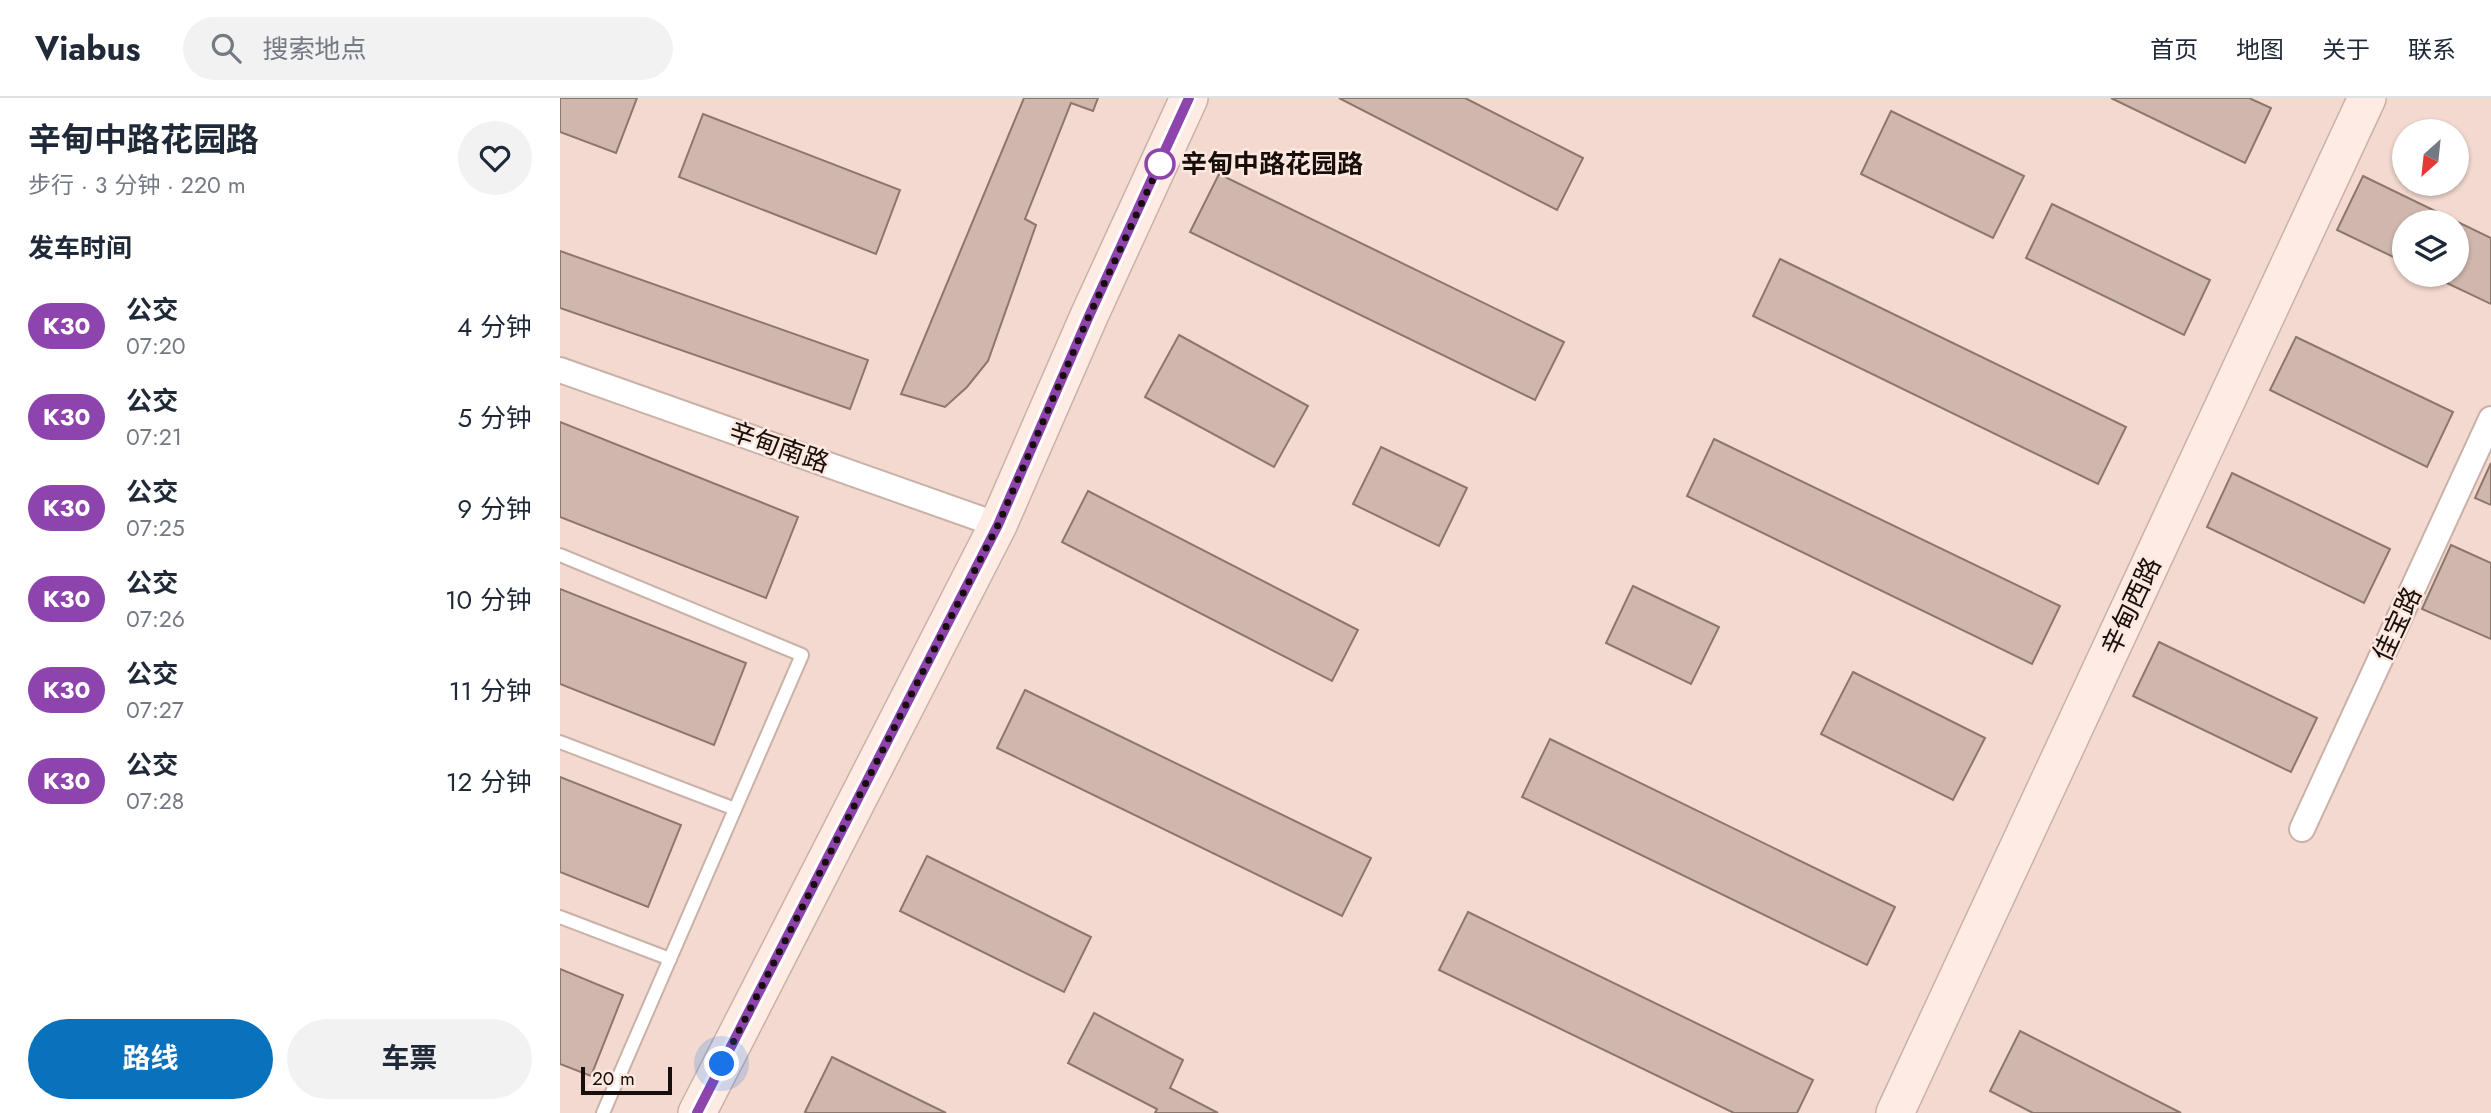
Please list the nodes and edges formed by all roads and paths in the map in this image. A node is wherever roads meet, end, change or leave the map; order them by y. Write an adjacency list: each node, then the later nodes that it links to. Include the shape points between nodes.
1 (1189, 98): 5 (street)
2 (2367, 98): 14 (street, 辛甸西路)
3 (560, 370): 5 (street, 辛甸南路)
4 (2491, 419): 9 (street, 佳宝路)
5 (998, 525): 13 (street)
6 (560, 555): 8 (lane, via 802,655)
7 (560, 742): 8 (lane)
8 (735, 809): 11 (lane)
9 (2302, 829)
10 (560, 917): 11 (lane)
11 (670, 959): 12 (lane)
12 (603, 1113)
13 (697, 1113)
14 (1895, 1113)

